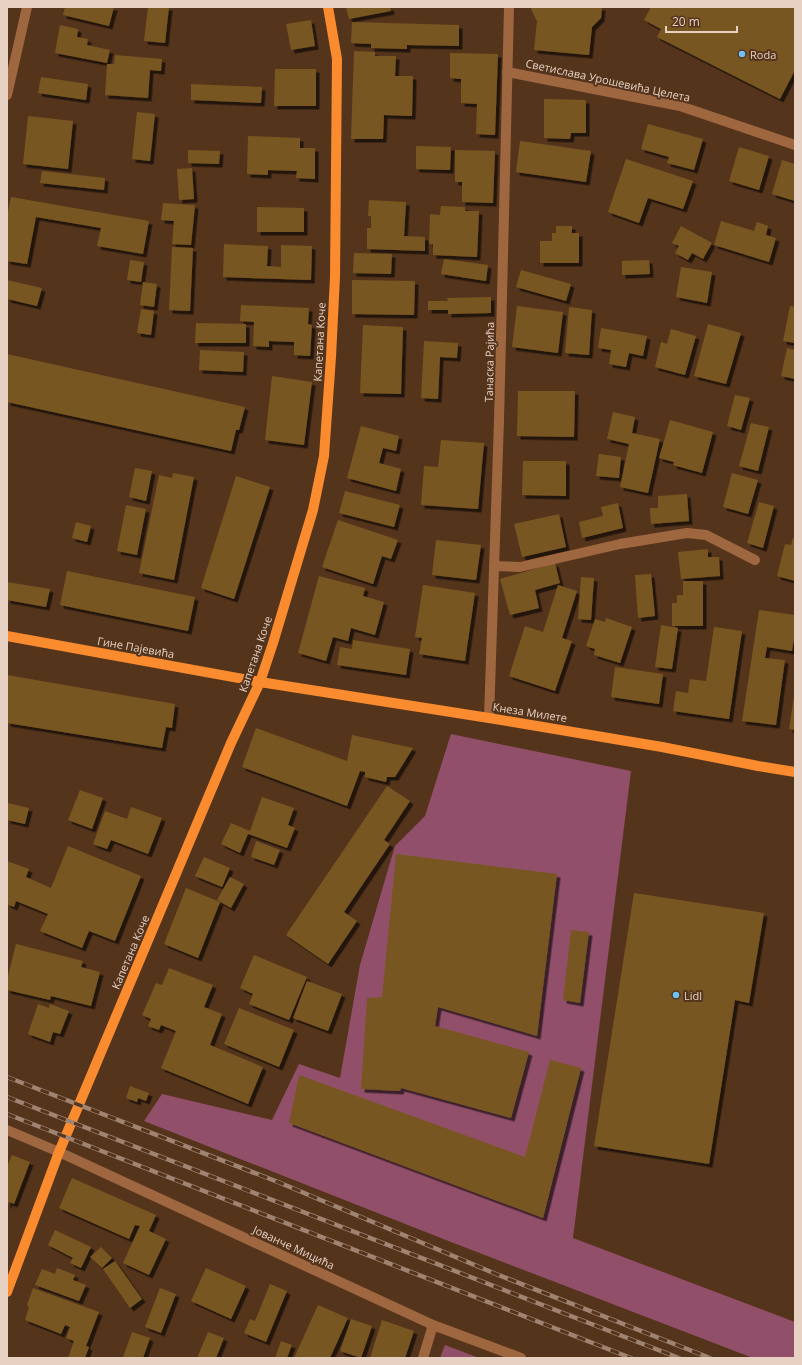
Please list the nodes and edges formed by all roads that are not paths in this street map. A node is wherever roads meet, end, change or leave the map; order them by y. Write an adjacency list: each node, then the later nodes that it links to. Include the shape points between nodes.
1 (27, 7): 5 (street)
2 (328, 7): 10 (main road, Капетана Коче, via 337,59 335,277 324,456 313,510)
3 (509, 7): 4 (street, Танаска Рајића)
4 (507, 72): 6 (street, Светислава Урошевића Целета, via 680,106); 8 (street, Танаска Рајића)
5 (7, 96)
6 (795, 145)
7 (755, 560): 8 (street, via 706,535 687,533 620,544 520,567)
8 (494, 566): 11 (street, Танаска Рајића)
9 (7, 636): 10 (main road, Гине Пајевића)
10 (260, 682): 11 (main road, Кнеза Милете); 14 (main road, Капетана Коче, via 228,750)
11 (489, 718): 12 (main road, Кнеза Милете, via 662,746)
12 (795, 772)
13 (7, 1130): 14 (street, Јованче Мицића)
14 (59, 1152): 15 (main road, Капетана Коче); 16 (street, Јованче Мицића)
15 (7, 1292)
16 (433, 1325): 17 (street); 18 (street, Јованче Мицића)
17 (423, 1358)
18 (521, 1358)

